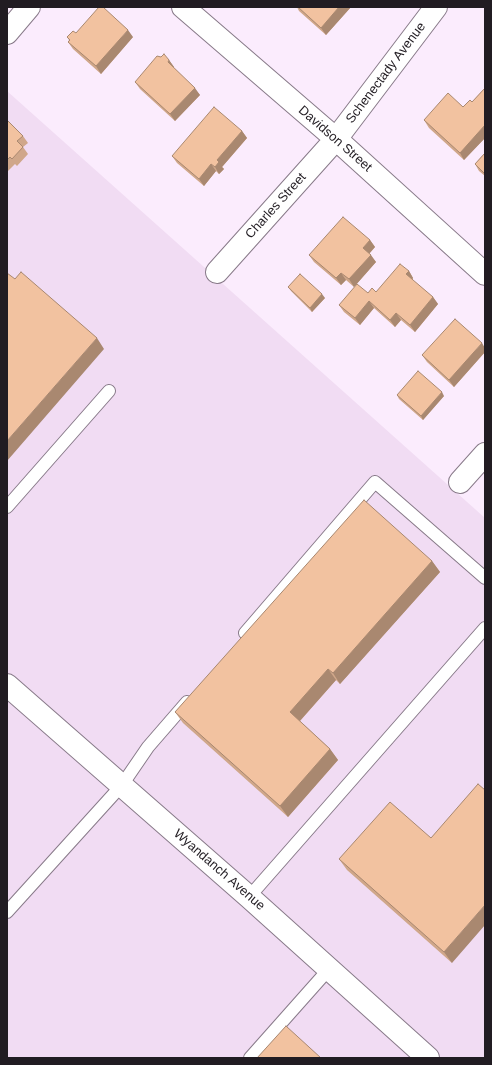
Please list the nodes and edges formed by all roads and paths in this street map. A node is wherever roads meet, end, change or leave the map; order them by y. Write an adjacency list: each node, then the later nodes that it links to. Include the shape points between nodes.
1 (29, 7): 4 (street)
2 (183, 7): 5 (street, Davidson Street)
3 (436, 7): 5 (street, Schenectady Avenue)
4 (7, 33)
5 (336, 140): 6 (street, Charles Street); 7 (street, Davidson Street)
6 (217, 272)
7 (485, 274)
8 (109, 391): 11 (lane)
9 (485, 454): 10 (street)
10 (460, 482)
11 (7, 507)
12 (485, 578): 14 (lane, via 375,482)
13 (485, 628): 18 (lane)
14 (236, 644)
15 (7, 685): 17 (street, Wyandanch Avenue)
16 (195, 692): 17 (lane, via 148,746)
17 (122, 785): 18 (street, Wyandanch Avenue); 19 (lane)
18 (249, 897): 20 (street, Wyandanch Avenue)
19 (7, 912)
20 (329, 969): 21 (lane); 22 (street, Wyandanch Avenue)
21 (250, 1058)
22 (428, 1058)

